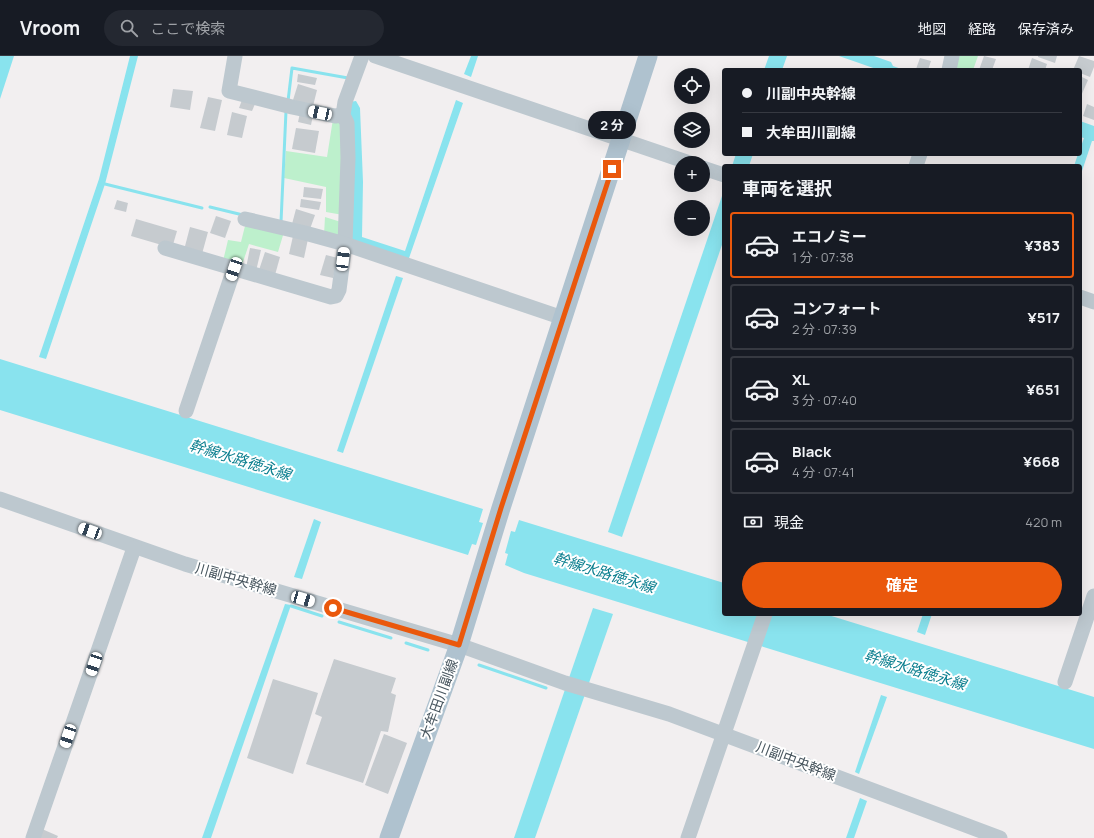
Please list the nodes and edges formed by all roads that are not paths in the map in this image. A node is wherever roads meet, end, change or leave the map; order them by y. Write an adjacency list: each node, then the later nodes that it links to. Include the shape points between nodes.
1 (235, 56): 7 (street, via 229,91 334,116)
2 (362, 56): 7 (street, via 345,102)
3 (375, 56): 8 (street)
4 (648, 56): 8 (main road, 大牟田川副線)
5 (952, 56): 6 (street)
6 (949, 68)
7 (343, 115): 13 (street, via 347,122 348,158)
8 (621, 140): 9 (street); 18 (main road, 大牟田川副線)
9 (674, 158)
10 (710, 170): 11 (street)
11 (722, 174)
12 (245, 219): 13 (street)
13 (345, 244): 15 (street, via 336,296 331,297); 18 (street)
14 (165, 248): 15 (street)
15 (234, 269): 19 (street)
16 (1082, 298): 17 (street)
17 (1094, 302)
18 (563, 318): 24 (main road, 大牟田川副線)
19 (186, 411)
20 (0, 499): 21 (street, 川副中央幹線)
21 (134, 548): 24 (street, 川副中央幹線); 27 (street)
22 (1094, 596): 25 (street)
23 (764, 616): 26 (street)
24 (459, 645): 26 (street, 川副中央幹線, via 565,683 669,714); 28 (main road, 大牟田川副線)
25 (1065, 682)
26 (724, 735): 29 (street); 30 (street, 川副中央幹線)
27 (33, 838)
28 (389, 838)
29 (688, 838)
30 (1000, 838)

